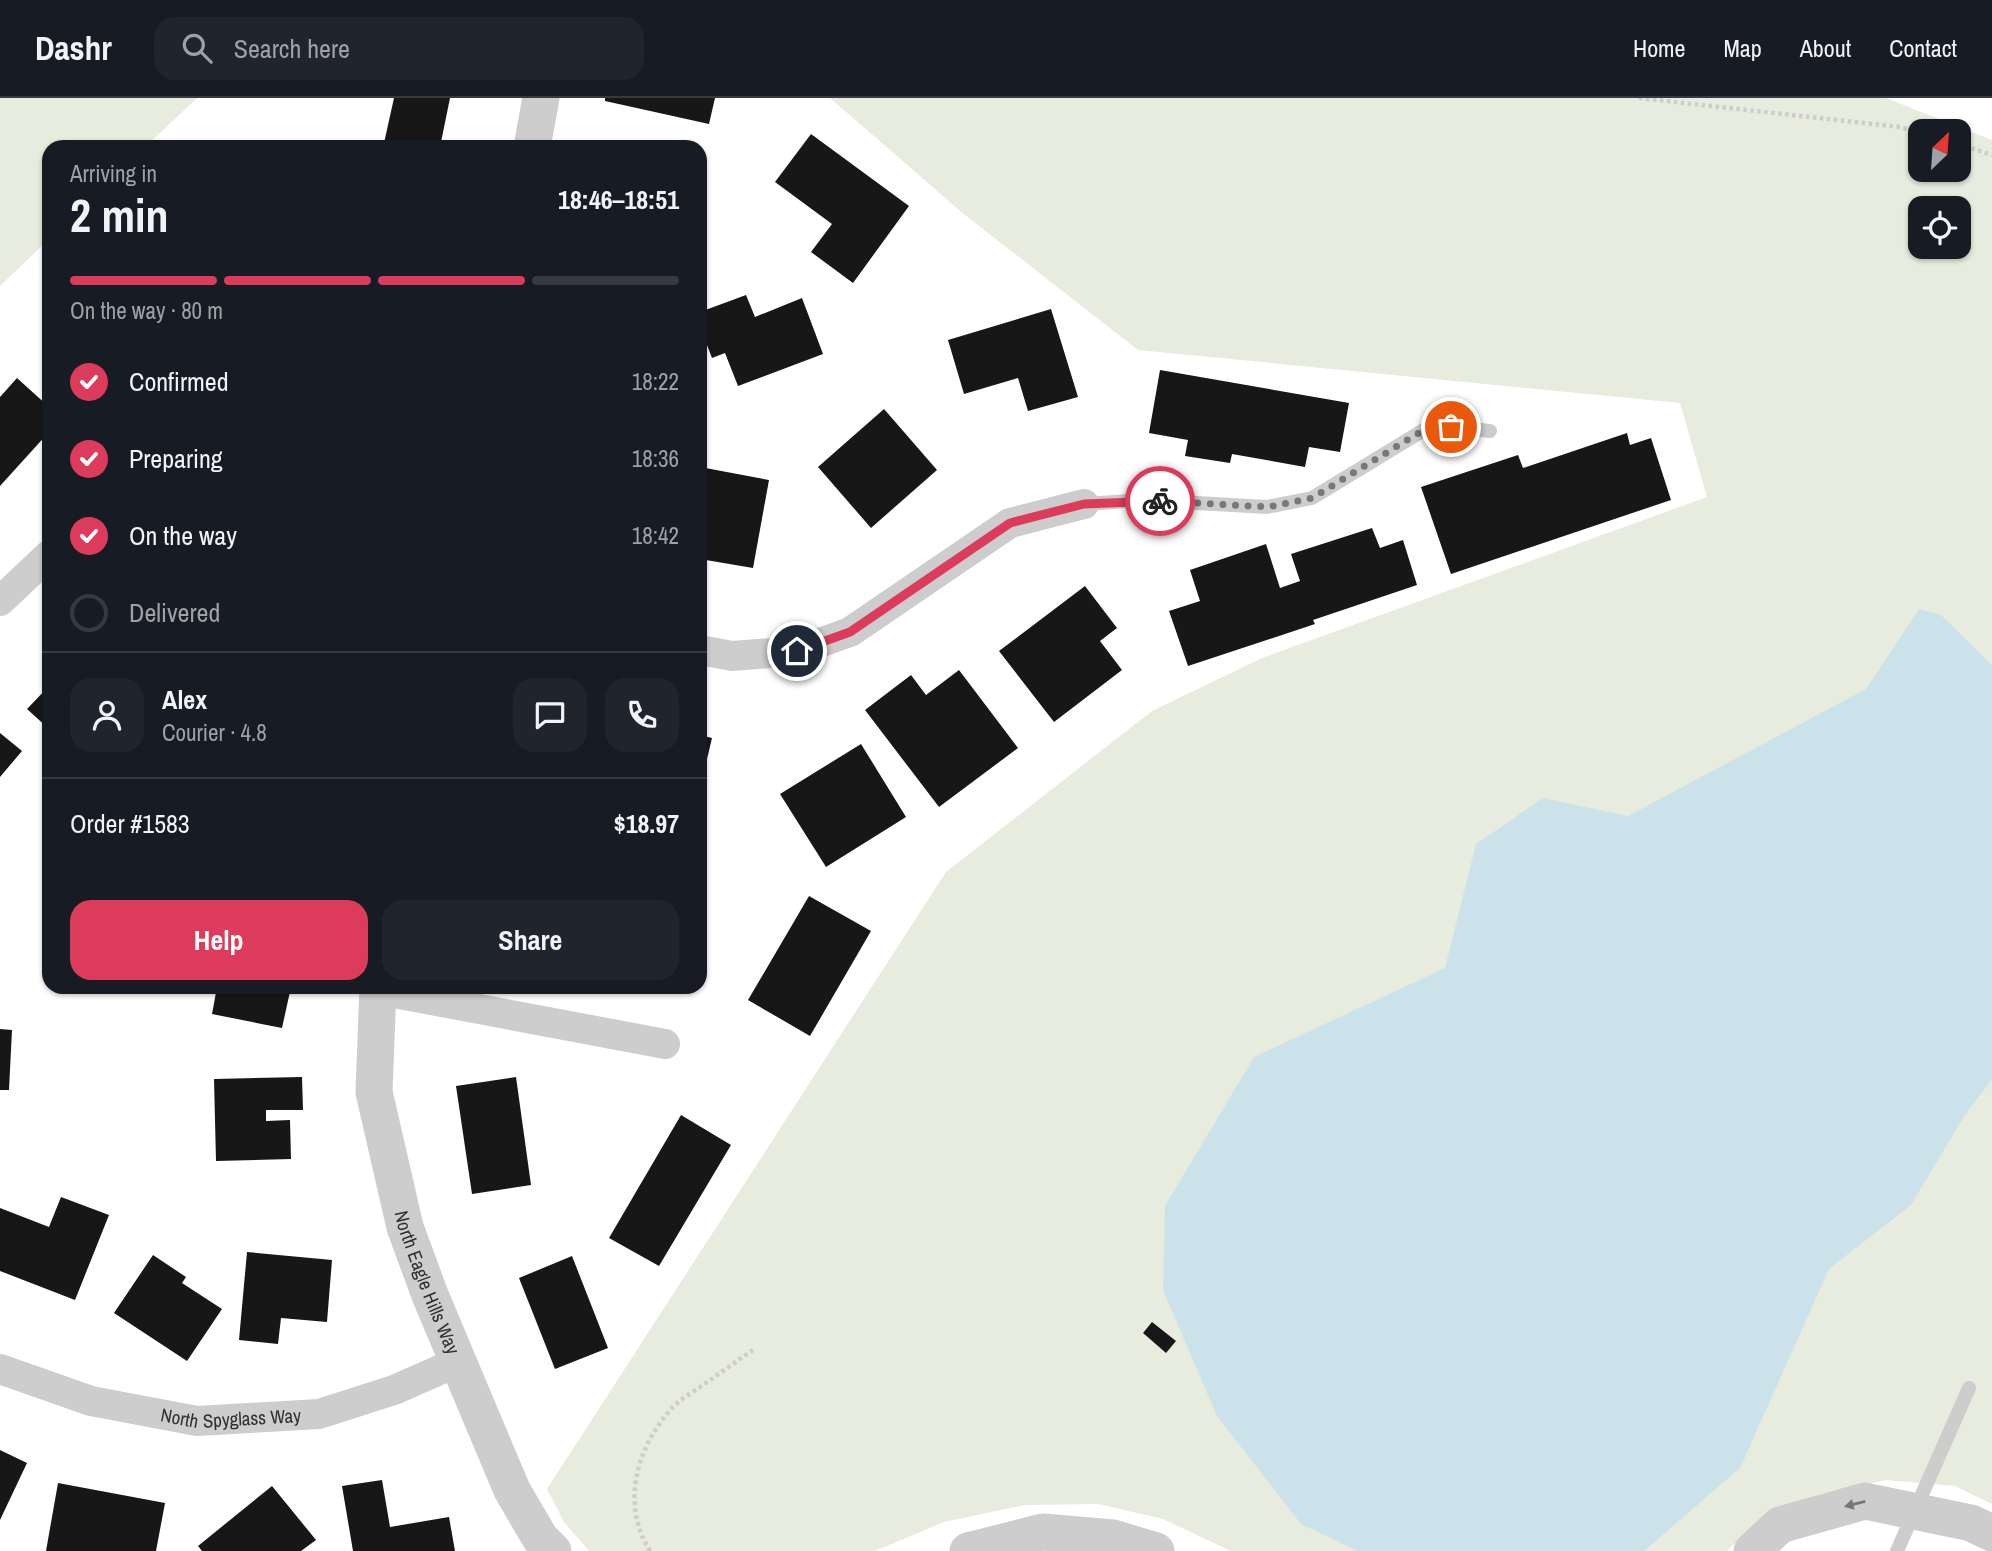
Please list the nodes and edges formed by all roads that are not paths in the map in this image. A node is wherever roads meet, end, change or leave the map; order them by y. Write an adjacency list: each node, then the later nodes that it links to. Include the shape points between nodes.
1 (541, 98): 2 (street)
2 (533, 140)
3 (1490, 430): 4 (lane, via 1432,425 1312,498 1268,507 1143,500)
4 (1084, 504): 7 (street, via 1010,523 850,632 797,651 732,656)
5 (42, 562): 6 (street)
6 (0, 601)
7 (707, 651)
8 (378, 994): 11 (street, North Eagle Hills Way, via 374,1092 405,1227)
9 (409, 994): 10 (street, North Eagle Hills Way)
10 (665, 1044)
11 (460, 1361): 12 (street, North Spyglass Way, via 394,1390 319,1414 197,1421 91,1401); 16 (street, North Eagle Hills Way, via 512,1490 540,1538)
12 (0, 1369)
13 (1969, 1388): 14 (lane)
14 (1914, 1511): 15 (street, via 1971,1523); 19 (street, one-way to 19, via 1866,1501 1780,1525); 20 (lane)
15 (1992, 1533)
16 (553, 1551)
17 (968, 1551): 18 (street, via 1043,1532 1113,1538)
18 (1156, 1551)
19 (1752, 1551)
20 (1897, 1551)

